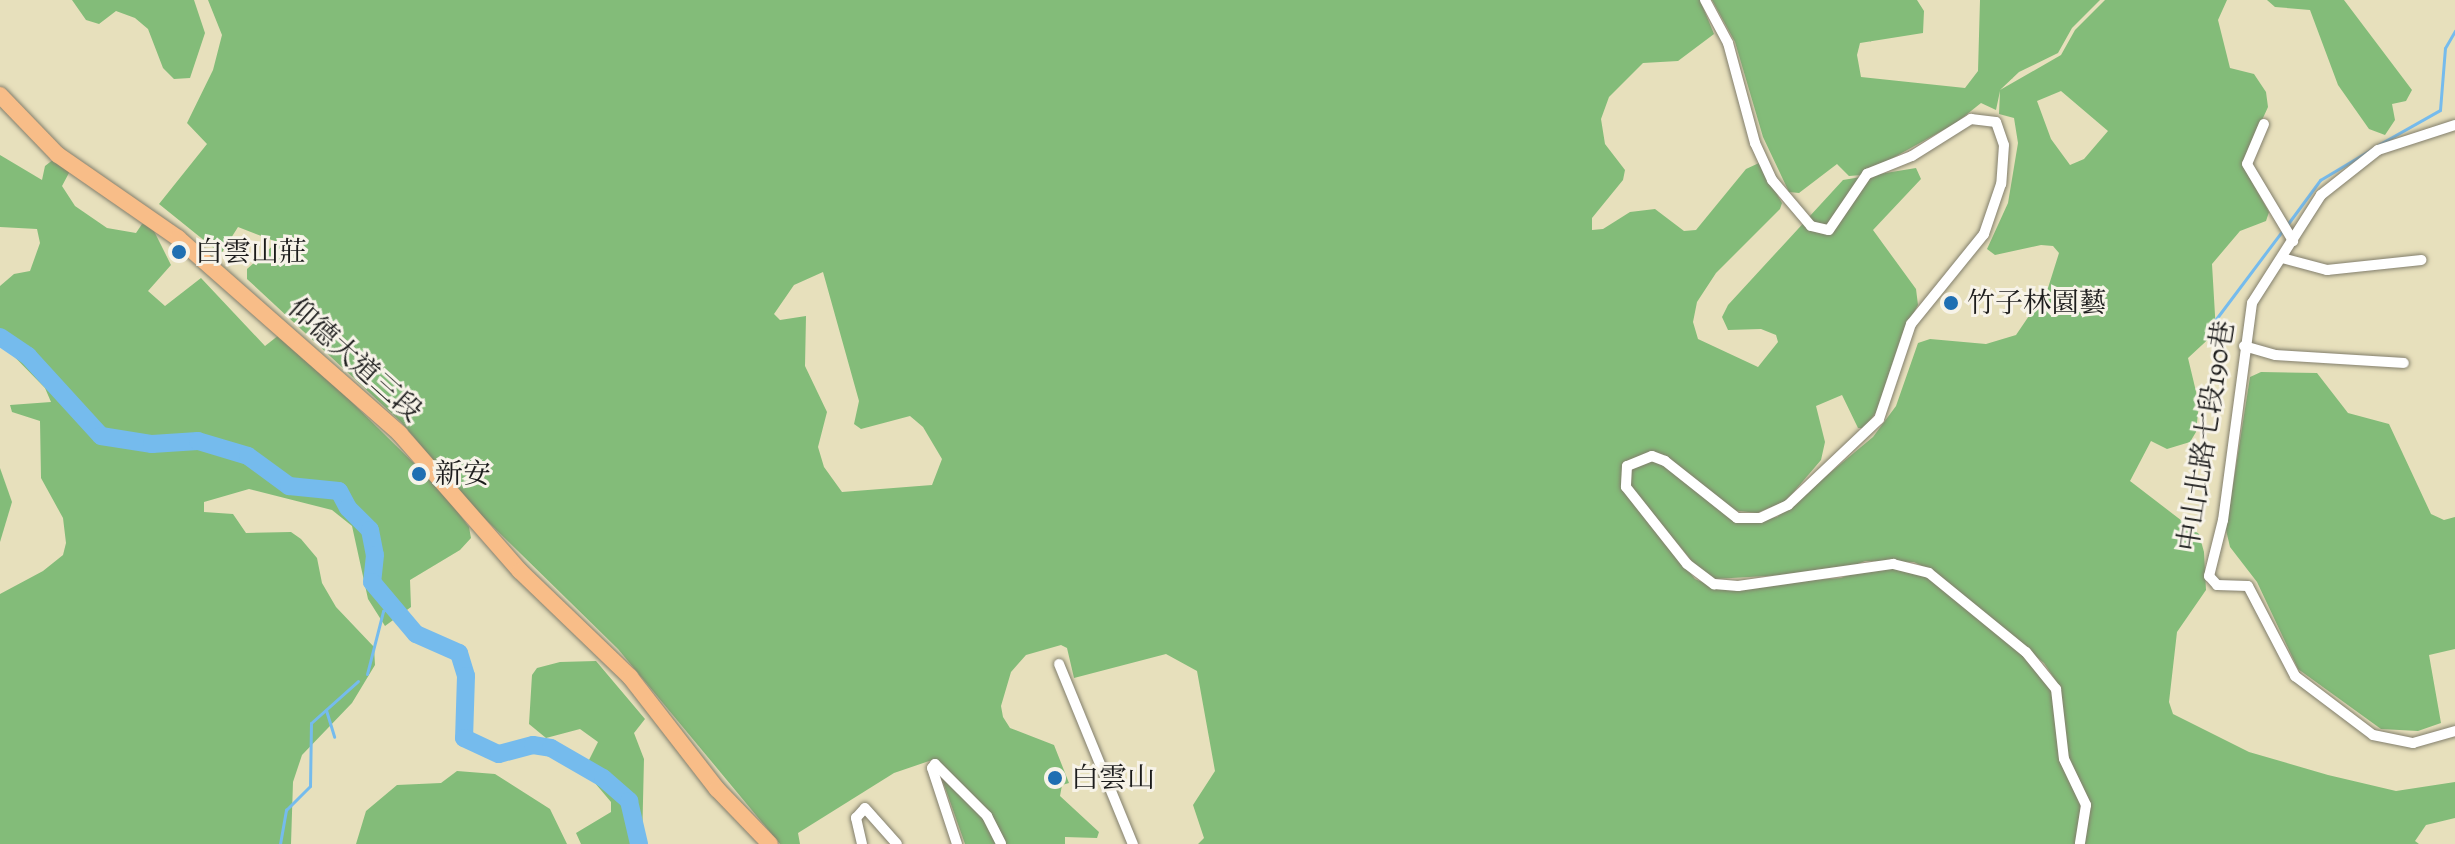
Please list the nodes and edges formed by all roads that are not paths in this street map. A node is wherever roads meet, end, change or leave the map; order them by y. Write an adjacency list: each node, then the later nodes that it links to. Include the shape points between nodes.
1 (1705, 0): 18 (street, via 1732,54 1755,143 1772,180 1817,230 1833,227 1867,174 1912,156 1971,119 1996,122 2004,145 2001,184 1984,234 1911,324 1879,419 1788,505 1760,518 1737,518 1652,456 1627,466 1626,487 1687,564 1714,584 1753,585 1893,564 1929,573 2026,652 2056,689 2064,759 2086,805)
2 (0, 95): 12 (main road, 仰德大道三段, via 58,155 178,238 419,452 520,571 630,677 717,789)
3 (2264, 124): 5 (street, via 2247,164)
4 (2455, 125): 5 (street, 中山北路七段190巷, via 2378,150 2321,195)
5 (2293, 241): 6 (street, 中山北路七段190巷)
6 (2282, 258): 7 (street, via 2327,270); 8 (street, 中山北路七段190巷, via 2252,303)
7 (2421, 260)
8 (2244, 346): 9 (street, via 2289,357); 11 (street, 中山北路七段190巷, via 2223,520 2209,576 2217,585 2248,586 2302,683 2373,735 2413,743)
9 (2404, 363)
10 (1059, 664): 17 (street)
11 (2455, 731)
12 (770, 844)
13 (862, 844): 14 (street, via 856,818 865,808)
14 (897, 844)
15 (957, 844): 16 (street, via 935,764 987,816)
16 (1001, 844)
17 (1133, 844)
18 (2080, 844)

